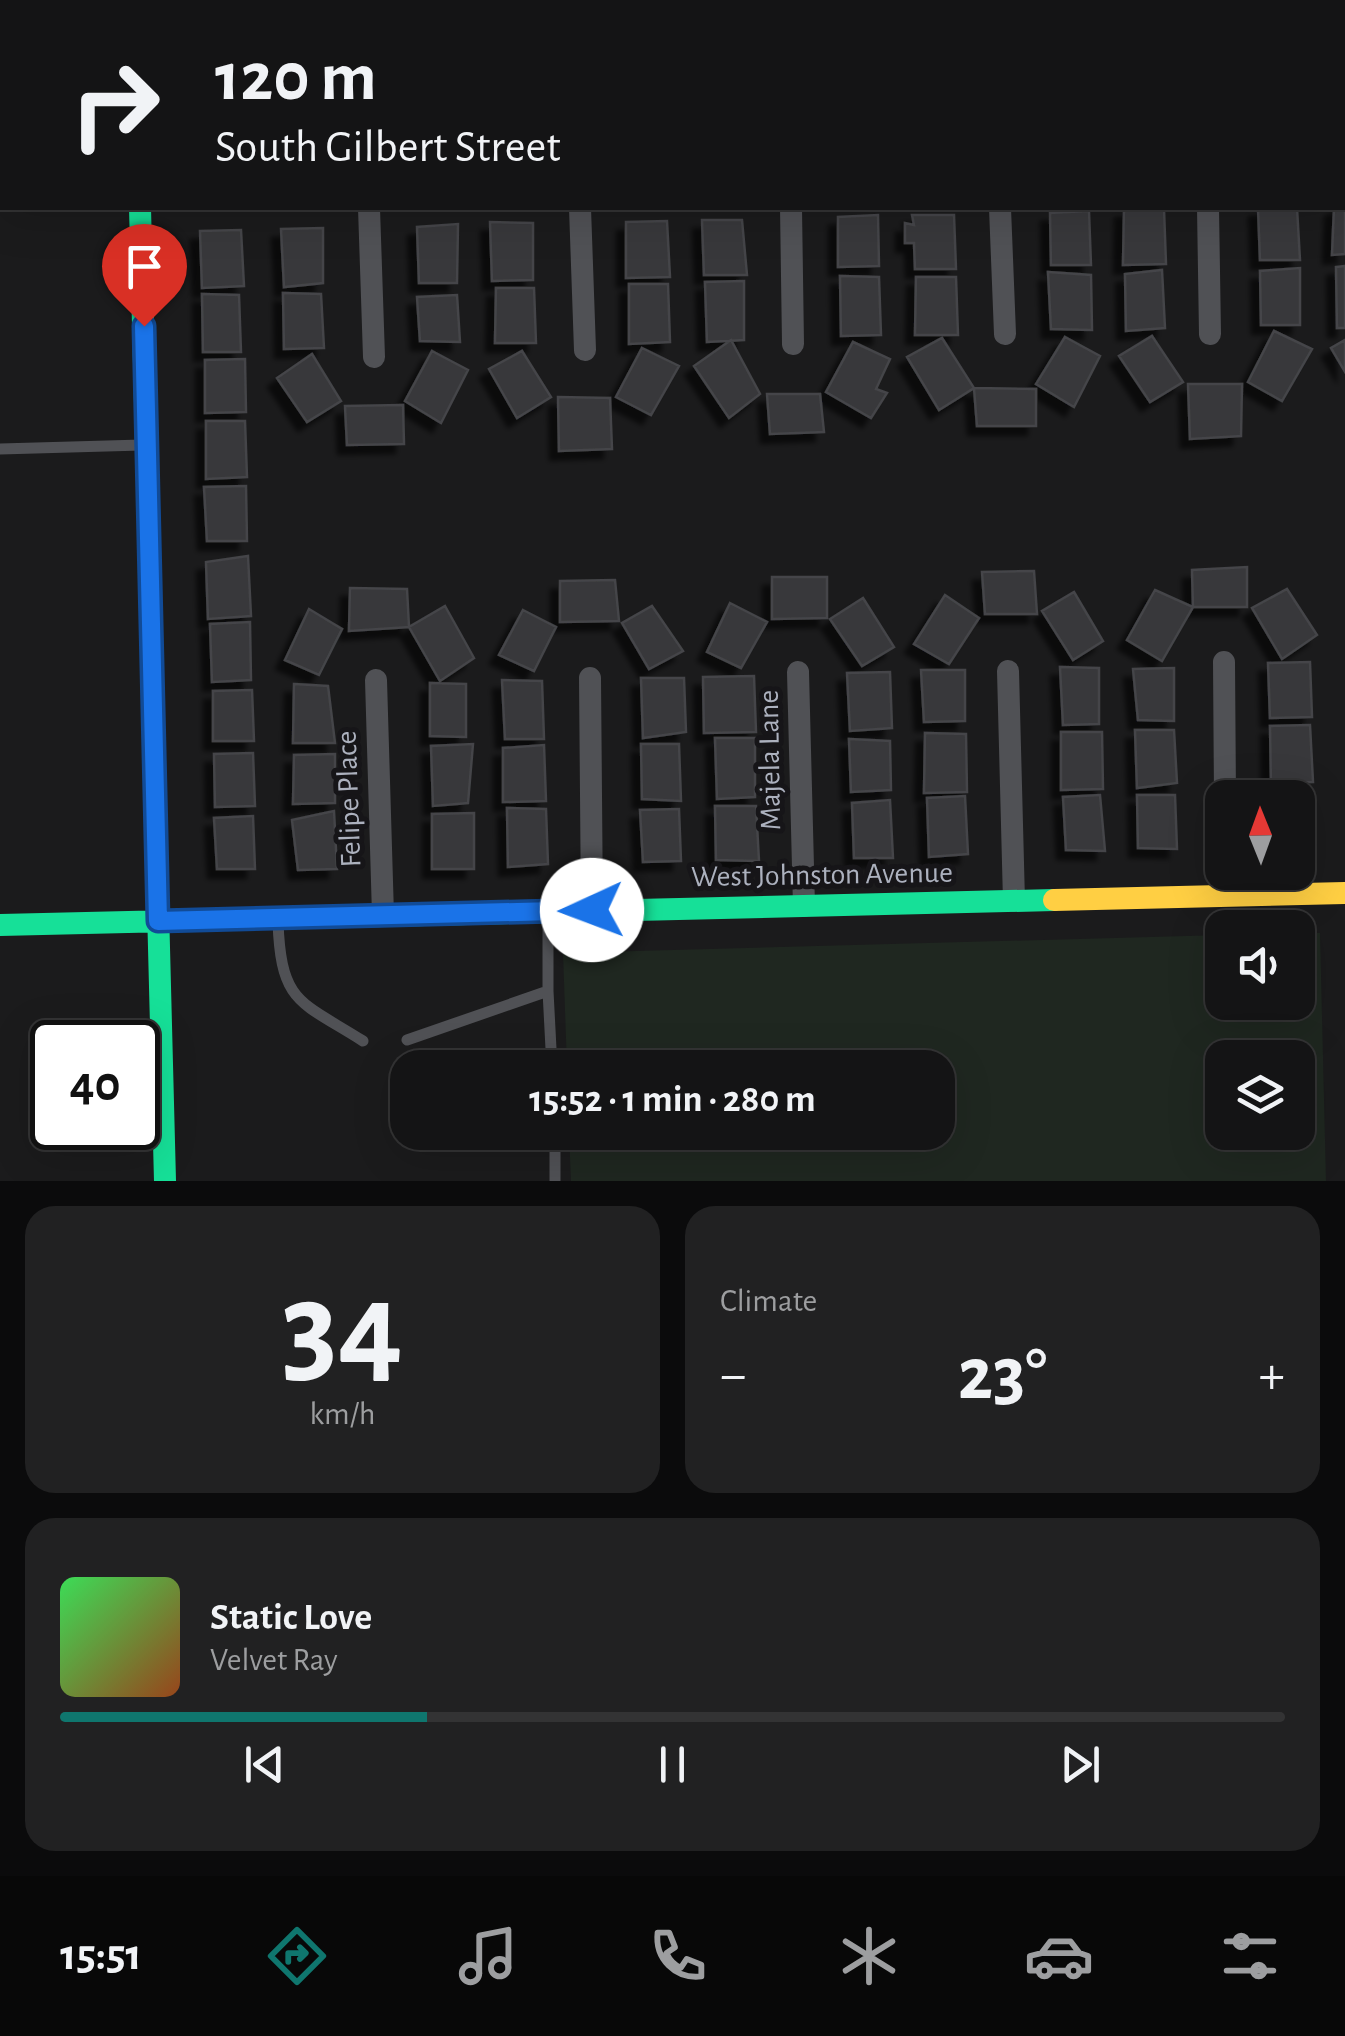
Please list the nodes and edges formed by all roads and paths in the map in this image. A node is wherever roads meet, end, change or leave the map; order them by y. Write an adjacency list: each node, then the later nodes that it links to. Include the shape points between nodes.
1 (140, 210): 12 (street)
2 (369, 210): 11 (street)
3 (580, 210): 10 (street)
4 (791, 210): 9 (street)
5 (1000, 210): 7 (street)
6 (1208, 210): 8 (street)
7 (1004, 334)
8 (1210, 334)
9 (792, 344)
10 (585, 350)
11 (374, 357)
12 (146, 445): 13 (lane); 29 (street)
13 (0, 449)
14 (1224, 662): 19 (street)
15 (1008, 671): 23 (street)
16 (798, 672): 24 (street, Majela Lane)
17 (590, 678): 25 (street)
18 (376, 680): 27 (street, Felipe Place)
19 (1225, 780)
20 (1205, 886): 23 (street, West Johnston Avenue)
21 (1305, 890): 22 (street, West Johnston Avenue)
22 (1345, 893)
23 (1014, 901): 24 (street, West Johnston Avenue)
24 (804, 906): 25 (street, West Johnston Avenue)
25 (592, 910): 26 (street, West Johnston Avenue)
26 (548, 912): 27 (street, West Johnston Avenue); 31 (lane)
27 (382, 916): 28 (street, West Johnston Avenue)
28 (278, 918): 29 (street, West Johnston Avenue); 33 (lane, via 281,965 292,992)
29 (158, 921): 30 (street, West Johnston Avenue); 36 (street)
30 (0, 925)
31 (548, 991): 32 (lane); 34 (lane)
32 (407, 1040)
33 (363, 1041)
34 (551, 1050)
35 (555, 1150): 37 (lane)
36 (164, 1181)
37 (556, 1181)

